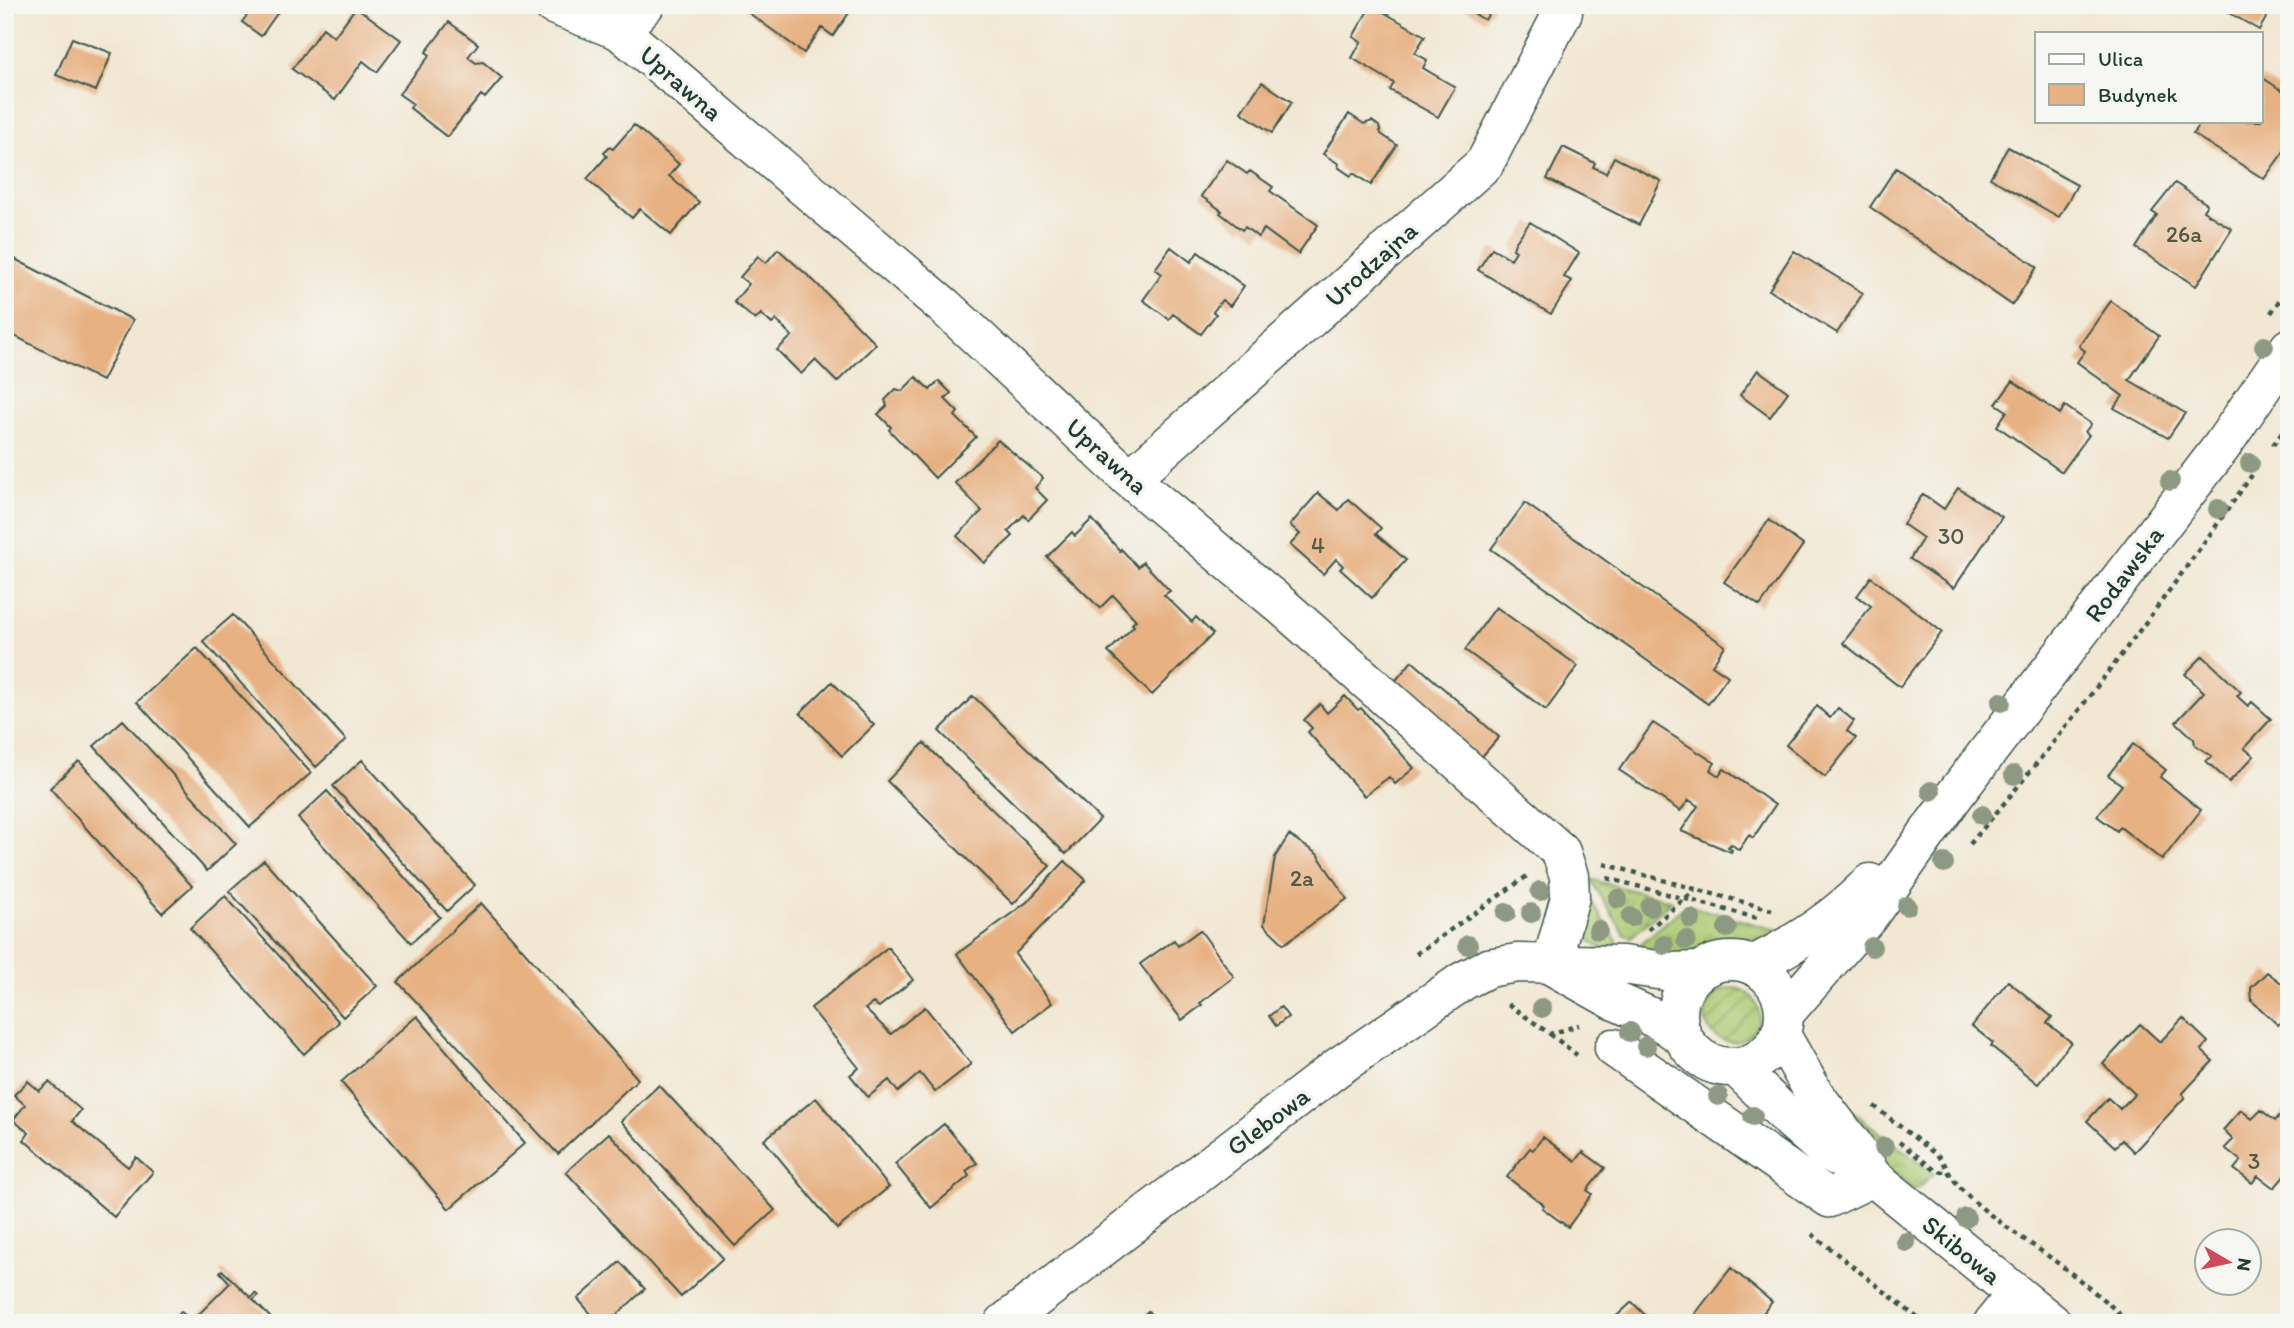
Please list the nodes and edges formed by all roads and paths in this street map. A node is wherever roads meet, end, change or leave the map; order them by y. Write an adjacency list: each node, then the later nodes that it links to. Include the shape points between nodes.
1 (553, 5): 3 (street, Uprawna)
2 (1563, 12): 8 (street, Urodzajna, via 1485,163)
3 (633, 18): 8 (street, Uprawna)
4 (2289, 348): 9 (street, Rodawska, via 2214,457)
5 (2289, 423): 6 (path)
6 (2266, 455)
7 (2258, 466): 10 (path, via 2083,704)
8 (1130, 479): 11 (street, Uprawna)
9 (1954, 796): 17 (street, Rodawska, via 1851,903 1782,951); 21 (street, Rodawska, via 1868,917)
10 (1965, 851)
11 (1561, 852): 13 (path, via 1591,873); 16 (street, via 1570,897)
12 (1696, 889): 13 (path)
13 (1685, 899): 14 (path); 15 (path)
14 (1764, 920)
15 (1646, 932)
16 (1550, 965): 18 (street, Glebowa); 22 (street, Glebowa); 28 (street, Glebowa, via 1507,964 1463,981 1338,1068)
17 (1753, 965): 18 (street, via 1716,962); 21 (street, via 1765,973 1782,999)
18 (1699, 971): 22 (street, via 1679,1000 1677,1019)
19 (1500, 999): 20 (path, via 1550,1034)
20 (1584, 1024)
21 (1782, 1024): 24 (street, via 1763,1056); 26 (street, Skibowa, via 1815,1095)
22 (1682, 1036): 24 (street, via 1704,1061)
23 (1614, 1048): 26 (street, via 1829,1198)
24 (1737, 1067): 26 (street, Skibowa, via 1825,1150)
25 (1873, 1105): 30 (path, via 1943,1160 1947,1173 1988,1213)
26 (1872, 1177): 27 (street, Skibowa)
27 (2005, 1309): 29 (street, Skibowa)
28 (1004, 1323)
29 (2052, 1323)
30 (2131, 1323)

